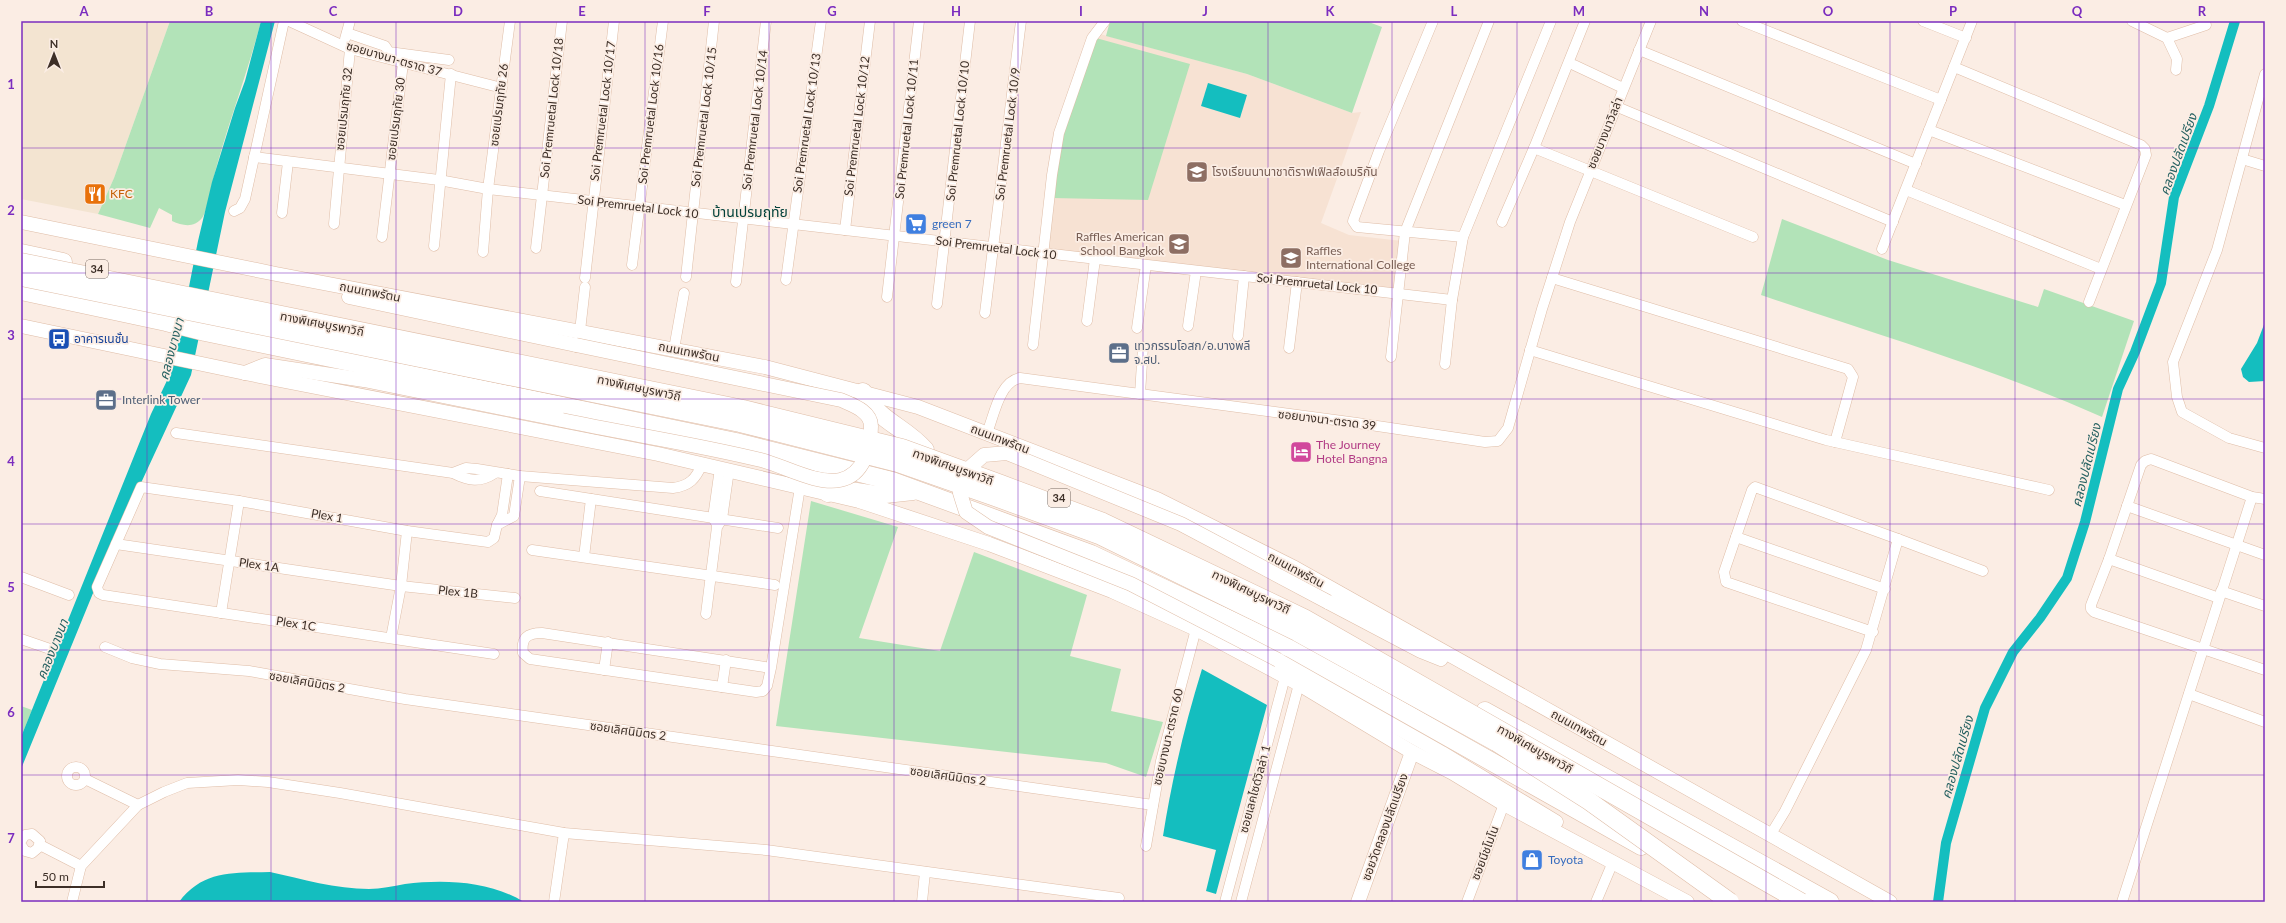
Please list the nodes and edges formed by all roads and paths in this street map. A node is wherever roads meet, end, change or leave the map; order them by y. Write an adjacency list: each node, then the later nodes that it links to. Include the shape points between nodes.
1 (284, 21): 44 (street)
2 (290, 21): 29 (street, ซอยบางนา-ตราด 37)
3 (350, 21): 26 (street, ซอยเปรมฤทัย 32)
4 (510, 21): 38 (street, ซอยเปรมฤทัย 26)
5 (562, 21): 55 (street, Soi Premruetal Lock 10/18)
6 (614, 21): 56 (street, Soi Premruetal Lock 10/17)
7 (663, 21): 58 (street, Soi Premruetal Lock 10/16)
8 (714, 21): 61 (street, Soi Premruetal Lock 10/15)
9 (766, 21): 62 (street, Soi Premruetal Lock 10/14)
10 (821, 21): 67 (street, Soi Premruetal Lock 10/13)
11 (870, 21): 68 (street, Soi Premruetal Lock 10/12)
12 (919, 21): 70 (street, Soi Premruetal Lock 10/11)
13 (970, 21): 74 (street, Soi Premruetal Lock 10/10)
14 (1021, 21): 78 (street, Soi Premruetal Lock 10/9)
15 (1433, 21): 69 (street, via 1353,221 1357,227)
16 (1489, 21): 69 (street)
17 (1551, 21): 72 (street)
18 (1585, 21): 43 (street)
19 (1651, 21): 30 (street, ซอยบางนาวิลล่า)
20 (1742, 21): 40 (street)
21 (1923, 21): 27 (street)
22 (1972, 21): 27 (street)
23 (2132, 21): 28 (street)
24 (1103, 22): 82 (street, via 1092,38 1059,134)
25 (2206, 25): 28 (street)
26 (347, 34): 29 (street, ซอยเปรมฤทัย 32); 31 (street, via 385,46 389,52)
27 (1966, 38): 34 (street)
28 (2167, 38): 35 (street, via 2177,58)
29 (346, 46): 32 (street, ซอยบางนา-ตราด 37); 49 (street, ซอยเปรมฤทัย 32)
30 (1639, 50): 39 (street, ซอยบางนาวิลล่า); 47 (street)
31 (449, 60)
32 (403, 64): 36 (street, ซอยบางนา-ตราด 37); 51 (street, ซอยเปรมฤทัย 30)
33 (1574, 65): 39 (street)
34 (1954, 67): 40 (street); 57 (street, via 2141,145 2146,155)
35 (2176, 70)
36 (451, 74): 38 (street, ซอยบางนา-ตราด 37); 52 (street)
37 (2265, 74): 45 (street)
38 (502, 88): 53 (street, ซอยเปรมฤทัย 26)
39 (1623, 88): 41 (street, ซอยบางนาวิลล่า)
40 (1941, 100): 42 (street)
41 (1615, 106): 50 (street, ซอยบางนาวิลล่า); 65 (street)
42 (1929, 130): 47 (street); 57 (street)
43 (1534, 148): 50 (street); 64 (street)
44 (254, 157): 46 (street, Soi Premruetal Lock 10); 59 (street, via 245,199 240,208)
45 (2242, 159): 48 (street); 125 (street, via 2217,250 2173,362 2182,412 2229,438)
46 (288, 162): 49 (street, Soi Premruetal Lock 10); 60 (street)
47 (1916, 164): 54 (street)
48 (2265, 166)
49 (338, 168): 51 (street, Soi Premruetal Lock 10); 66 (street, ซอยเปรมฤทัย 32)
50 (1590, 170): 73 (street); 76 (street, ซอยบางนาวิลล่า)
51 (390, 174): 52 (street, Soi Premruetal Lock 10); 71 (street, ซอยเปรมฤทัย 30)
52 (439, 180): 53 (street, Soi Premruetal Lock 10); 75 (street)
53 (488, 189): 55 (street, Soi Premruetal Lock 10); 80 (street, ซอยเปรมฤทัย 26)
54 (1906, 190): 65 (street); 87 (street)
55 (543, 195): 56 (street, Soi Premruetal Lock 10); 77 (street, Soi Premruetal Lock 10/18)
56 (593, 201): 58 (street, Soi Premruetal Lock 10); 110 (street, Soi Premruetal Lock 10/17)
57 (2125, 205): 87 (street)
58 (640, 206): 61 (street, Soi Premruetal Lock 10); 85 (street, Soi Premruetal Lock 10/16)
59 (234, 211)
60 (282, 213)
61 (692, 213): 62 (street, Soi Premruetal Lock 10); 92 (street, Soi Premruetal Lock 10/15)
62 (743, 219): 67 (street, Soi Premruetal Lock 10); 95 (street, Soi Premruetal Lock 10/14)
63 (21, 222): 89 (main road, ถนนเทพรัตน)
64 (1502, 222)
65 (1893, 222): 79 (street)
66 (334, 224)
67 (794, 224): 68 (street, Soi Premruetal Lock 10); 94 (street, Soi Premruetal Lock 10/13)
68 (845, 230): 70 (street, Soi Premruetal Lock 10)
69 (1405, 232): 72 (street); 100 (street)
70 (895, 236): 74 (street, Soi Premruetal Lock 10); 101 (street, Soi Premruetal Lock 10/11)
71 (382, 237)
72 (1463, 237): 102 (street)
73 (1753, 237)
74 (945, 241): 78 (street, Soi Premruetal Lock 10); 104 (street, Soi Premruetal Lock 10/10)
75 (434, 246)
76 (1562, 247): 93 (street, ซอยบางนา-ตราด 39)
77 (536, 248)
78 (994, 248): 82 (street, Soi Premruetal Lock 10); 105 (street, Soi Premruetal Lock 10/9)
79 (1882, 249)
80 (483, 252)
81 (21, 253): 126 (highway, 34, via 214,296 745,404 904,442)
82 (1044, 253): 83 (street, Soi Premruetal Lock 10); 112 (street)
83 (1095, 259): 86 (street, Soi Premruetal Lock 10); 106 (street)
84 (21, 262): 217 (highway, ทางพิเศษบูรพาวิถี, bridge, via 743,410 902,448 994,481 1103,522 1304,618)
85 (632, 264)
86 (1146, 265): 88 (street, Soi Premruetal Lock 10); 109 (street)
87 (2101, 270): 103 (street)
88 (1196, 271): 90 (street, Soi Premruetal Lock 10); 108 (street)
89 (276, 274): 110 (main road, ถนนเทพรัตน); 119 (main road, bridge, via 356,299 841,400 861,408 871,424 869,449 858,471 841,480 821,479 762,460 364,380 265,365)
90 (1244, 276): 96 (street, Soi Premruetal Lock 10); 111 (street)
91 (21, 277): 215 (highway, ทางพิเศษบูรพาวิถี, bridge, via 740,423 898,462 1025,508 1098,535 1297,632 1496,742 1589,800)
92 (686, 277)
93 (1552, 278): 116 (street, ซอยบางนา-ตราด 39); 124 (street, via 1848,369 1853,377)
94 (786, 280)
95 (736, 282)
96 (1297, 282): 100 (street, Soi Premruetal Lock 10); 114 (street)
97 (21, 286): 214 (highway, bridge, via 738,432 895,471 993,504 1095,543 1320,655 1491,750 1578,804)
98 (21, 291): 136 (highway, via 205,332 736,442 892,481)
99 (684, 293): 115 (street)
100 (1397, 293): 102 (street, Soi Premruetal Lock 10); 117 (street)
101 (887, 297)
102 (1452, 300): 118 (street)
103 (2089, 302)
104 (937, 304)
105 (985, 313)
106 (1087, 321)
107 (21, 326): 119 (main road)
108 (1188, 326)
109 (1137, 328)
110 (580, 332): 115 (main road, ถนนเทพรัตน)
111 (1238, 336)
112 (1033, 345)
113 (1143, 347): 121 (street)
114 (1289, 348)
115 (674, 349): 120 (main road, ถนนเทพรัตน, via 765,367)
116 (1530, 350): 121 (street, ซอยบางนา-ตราด 39, via 1508,428 1502,437 1491,443); 124 (street)
117 (1390, 357)
118 (1445, 364)
119 (245, 373): 127 (main road)
120 (863, 392): 123 (main road, ถนนเทพรัตน, via 918,407); 126 (highway, via 876,412)
121 (1140, 394): 123 (street, ซอยบางนา-ตราด 39, via 1020,378 1012,380 1005,386)
122 (176, 433): 130 (street)
123 (987, 433): 183 (main road, ถนนเทพรัตน, via 1157,500 1295,568)
124 (1835, 442): 137 (street)
125 (2265, 448)
126 (925, 450): 218 (highway, 34, via 1106,515 1306,612)
127 (702, 464): 129 (main road); 133 (street, via 692,482 684,487 673,488)
128 (477, 469): 130 (street, via 466,468); 131 (street); 134 (street)
129 (724, 469): 135 (main road); 145 (street)
130 (453, 473): 134 (street, via 464,479)
131 (495, 473): 132 (street); 134 (street, via 484,480)
132 (508, 474): 133 (street); 146 (street, Plex 1, via 502,515)
133 (520, 476): 146 (street, via 514,516)
134 (477, 480)
135 (800, 487): 139 (main road); 180 (street)
136 (918, 490): 139 (highway, via 876,495 838,489); 216 (highway, via 1090,554 1290,648)
137 (2049, 490)
138 (540, 491): 141 (street)
139 (828, 493): 170 (main road, via 859,500 989,544 1112,592)
140 (2252, 497): 142 (street); 144 (street, via 2151,459 2141,465); 152 (street)
141 (592, 499): 145 (street); 155 (street)
142 (2265, 499)
143 (239, 501): 148 (street, Plex 1); 151 (street, Plex 1, via 145,486 139,489); 157 (street)
144 (2127, 506): 152 (street); 156 (street)
145 (717, 521): 147 (street); 159 (street)
146 (497, 525): 148 (street, Plex 1, via 494,538 488,542)
147 (778, 528)
148 (407, 531): 161 (street)
149 (1736, 537): 150 (street, via 1755,487); 163 (street); 171 (street, via 1724,572 1726,582)
150 (1898, 539): 158 (street); 163 (street)
151 (116, 544): 157 (street, Plex 1A); 168 (street, Plex 1C, via 97,586 99,592)
152 (2235, 545): 154 (street); 164 (street)
153 (532, 550): 155 (street)
154 (2265, 555)
155 (584, 557): 159 (street)
156 (2110, 559): 164 (street); 176 (street, via 2091,605 2094,612)
157 (229, 561): 161 (street, Plex 1A); 168 (street)
158 (1982, 570)
159 (712, 576): 162 (street); 169 (street)
160 (21, 577): 165 (street)
161 (401, 586): 166 (street, Plex 1B); 172 (street)
162 (775, 586)
163 (1885, 589): 171 (street)
164 (2220, 594): 167 (street); 176 (street)
165 (69, 595)
166 (515, 598)
167 (2265, 606)
168 (221, 613): 172 (street, Plex 1C)
169 (706, 614)
170 (1196, 630): 184 (main road); 193 (street, ซอยบางนา-ตราด 60, via 1161,761)
171 (1873, 632): 195 (street, via 1863,657)
172 (391, 638): 178 (street, Plex 1C)
173 (21, 639): 177 (street)
174 (608, 642): 179 (street); 181 (street); 181 (street, via 531,633 524,637 522,644 523,653 530,659)
175 (105, 647): 193 (street, ซอยเลิศนิมิตร 2, via 132,658 160,664 249,671 405,700)
176 (2204, 648): 182 (street); 187 (street)
177 (50, 649)
178 (494, 654)
179 (726, 660): 180 (street); 186 (street)
180 (771, 668): 186 (street, via 767,686 763,691)
181 (604, 670): 186 (street)
182 (2265, 670)
183 (1486, 676): 195 (main road, ถนนเทพรัตน); 200 (main road, bridge, via 1421,651 1181,524 1007,453 984,455 967,470 960,493 966,512 988,527 1131,584 1278,660 1442,753 1558,823)
184 (1285, 677): 185 (main road); 208 (street, ซอยเลคไซด์วิลล่า 1)
185 (1299, 684): 189 (main road); 209 (street, ซอยเลคไซด์วิลล่า 1)
186 (722, 687)
187 (2189, 694): 188 (street); 220 (street)
188 (2265, 722)
189 (1412, 752): 191 (main road); 210 (main road, ซอยวัดคลองปลัดเปรียง)
190 (85, 779): 192 (street)
191 (1504, 804): 200 (main road); 211 (street, ซอยนีชโมโน)
192 (138, 805): 194 (street, via 187,784 238,780 340,793); 202 (street)
193 (1153, 805): 199 (street, ซอยบางนา-ตราด 60)
194 (564, 833): 203 (street, via 766,850); 206 (street)
195 (1771, 834): 219 (main road, ถนนเทพรัตน)
196 (21, 841): 197 (street, via 25,835 32,834 38,838)
197 (40, 845): 198 (street, via 32,853 25,851); 202 (street)
198 (21, 846)
199 (1146, 846)
200 (1594, 852): 201 (main road)
201 (1613, 862): 212 (street); 213 (main road)
202 (81, 866): 205 (street)
203 (925, 872): 204 (street); 207 (street)
204 (1119, 898)
205 (72, 902)
206 (554, 902)
207 (922, 902)
208 (1225, 902)
209 (1241, 902)
210 (1358, 902)
211 (1467, 902)
212 (1596, 902)
213 (1687, 902)
214 (1714, 902)
215 (1730, 902)
216 (1740, 902)
217 (1801, 902)
218 (1830, 902)
219 (1890, 902)
220 (2122, 902)

